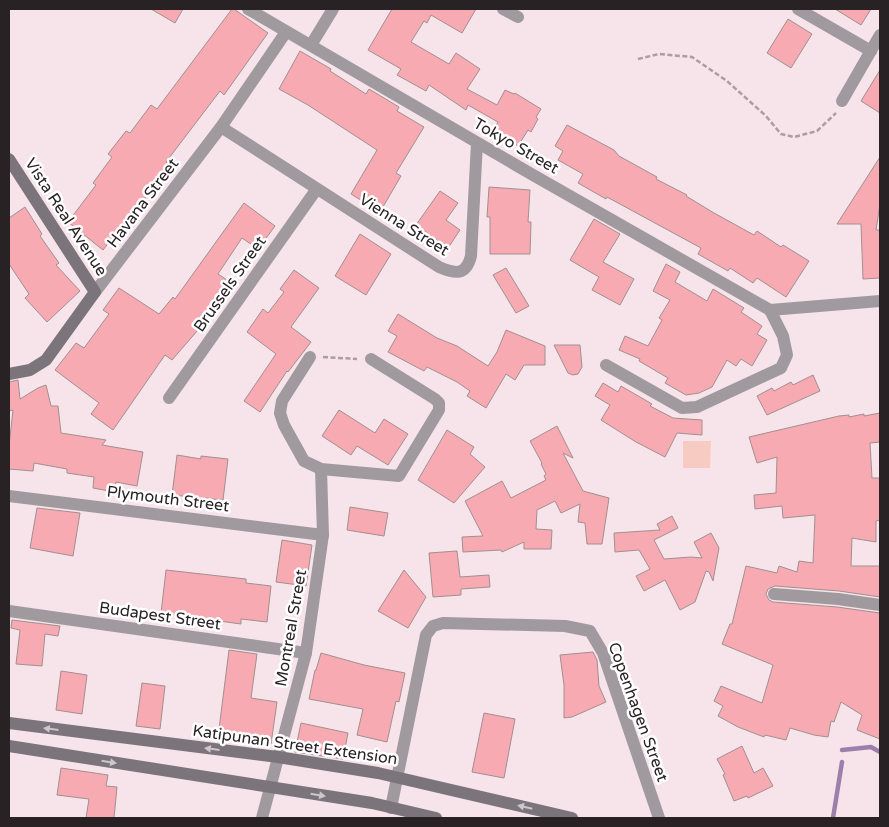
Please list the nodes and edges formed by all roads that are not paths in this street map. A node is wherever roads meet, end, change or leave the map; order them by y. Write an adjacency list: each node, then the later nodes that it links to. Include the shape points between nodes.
1 (248, 9): 6 (street, Tokyo Street)
2 (333, 9): 8 (street)
3 (503, 9): 5 (street)
4 (798, 9): 9 (street)
5 (518, 17)
6 (286, 32): 8 (street, Tokyo Street); 11 (street, Havana Street)
7 (880, 35): 9 (street)
8 (311, 45): 12 (street, Tokyo Street)
9 (871, 51): 10 (street)
10 (842, 101)
11 (221, 128): 14 (street, Vienna Street); 15 (street, Havana Street)
12 (477, 143): 14 (street, Vienna Street, via 471,256 466,268 458,272 439,267); 17 (street, Tokyo Street)
13 (9, 159): 15 (street, Vista Real Avenue)
14 (316, 190): 22 (street, Brussels Street)
15 (95, 292): 21 (street, Havana Street, via 46,360 30,370)
16 (880, 300): 17 (street)
17 (770, 310): 20 (street, via 783,336 787,355 781,368 697,407 682,408)
18 (310, 357): 23 (street, via 282,401 280,412 304,461)
19 (371, 359): 23 (street, via 435,399 439,410 399,476)
20 (606, 365)
21 (9, 374)
22 (169, 398)
23 (321, 469): 25 (street, Montreal Street)
24 (9, 496): 25 (street, Plymouth Street)
25 (323, 536): 29 (street, Montreal Street)
26 (774, 594): 27 (street)
27 (880, 605)
28 (9, 611): 29 (street, Budapest Street)
29 (306, 653): 32 (street, Montreal Street)
30 (9, 724): 32 (street, Katipunan Street Extension, one-way to 30)
31 (9, 746): 34 (street, one-way to 34)
32 (278, 757): 33 (street, Katipunan Street Extension); 34 (street, Montreal Street)
33 (398, 777): 35 (street, Copenhagen Street); 38 (street, Katipunan Street Extension, one-way to 33); 39 (street, Copenhagen Street, via 426,635 434,626 443,623 565,626 590,631 603,653)
34 (270, 788): 35 (street, one-way to 35); 36 (street, Montreal Street)
35 (390, 808): 37 (street)
36 (262, 818)
37 (436, 818)
38 (572, 818)
39 (659, 818)

